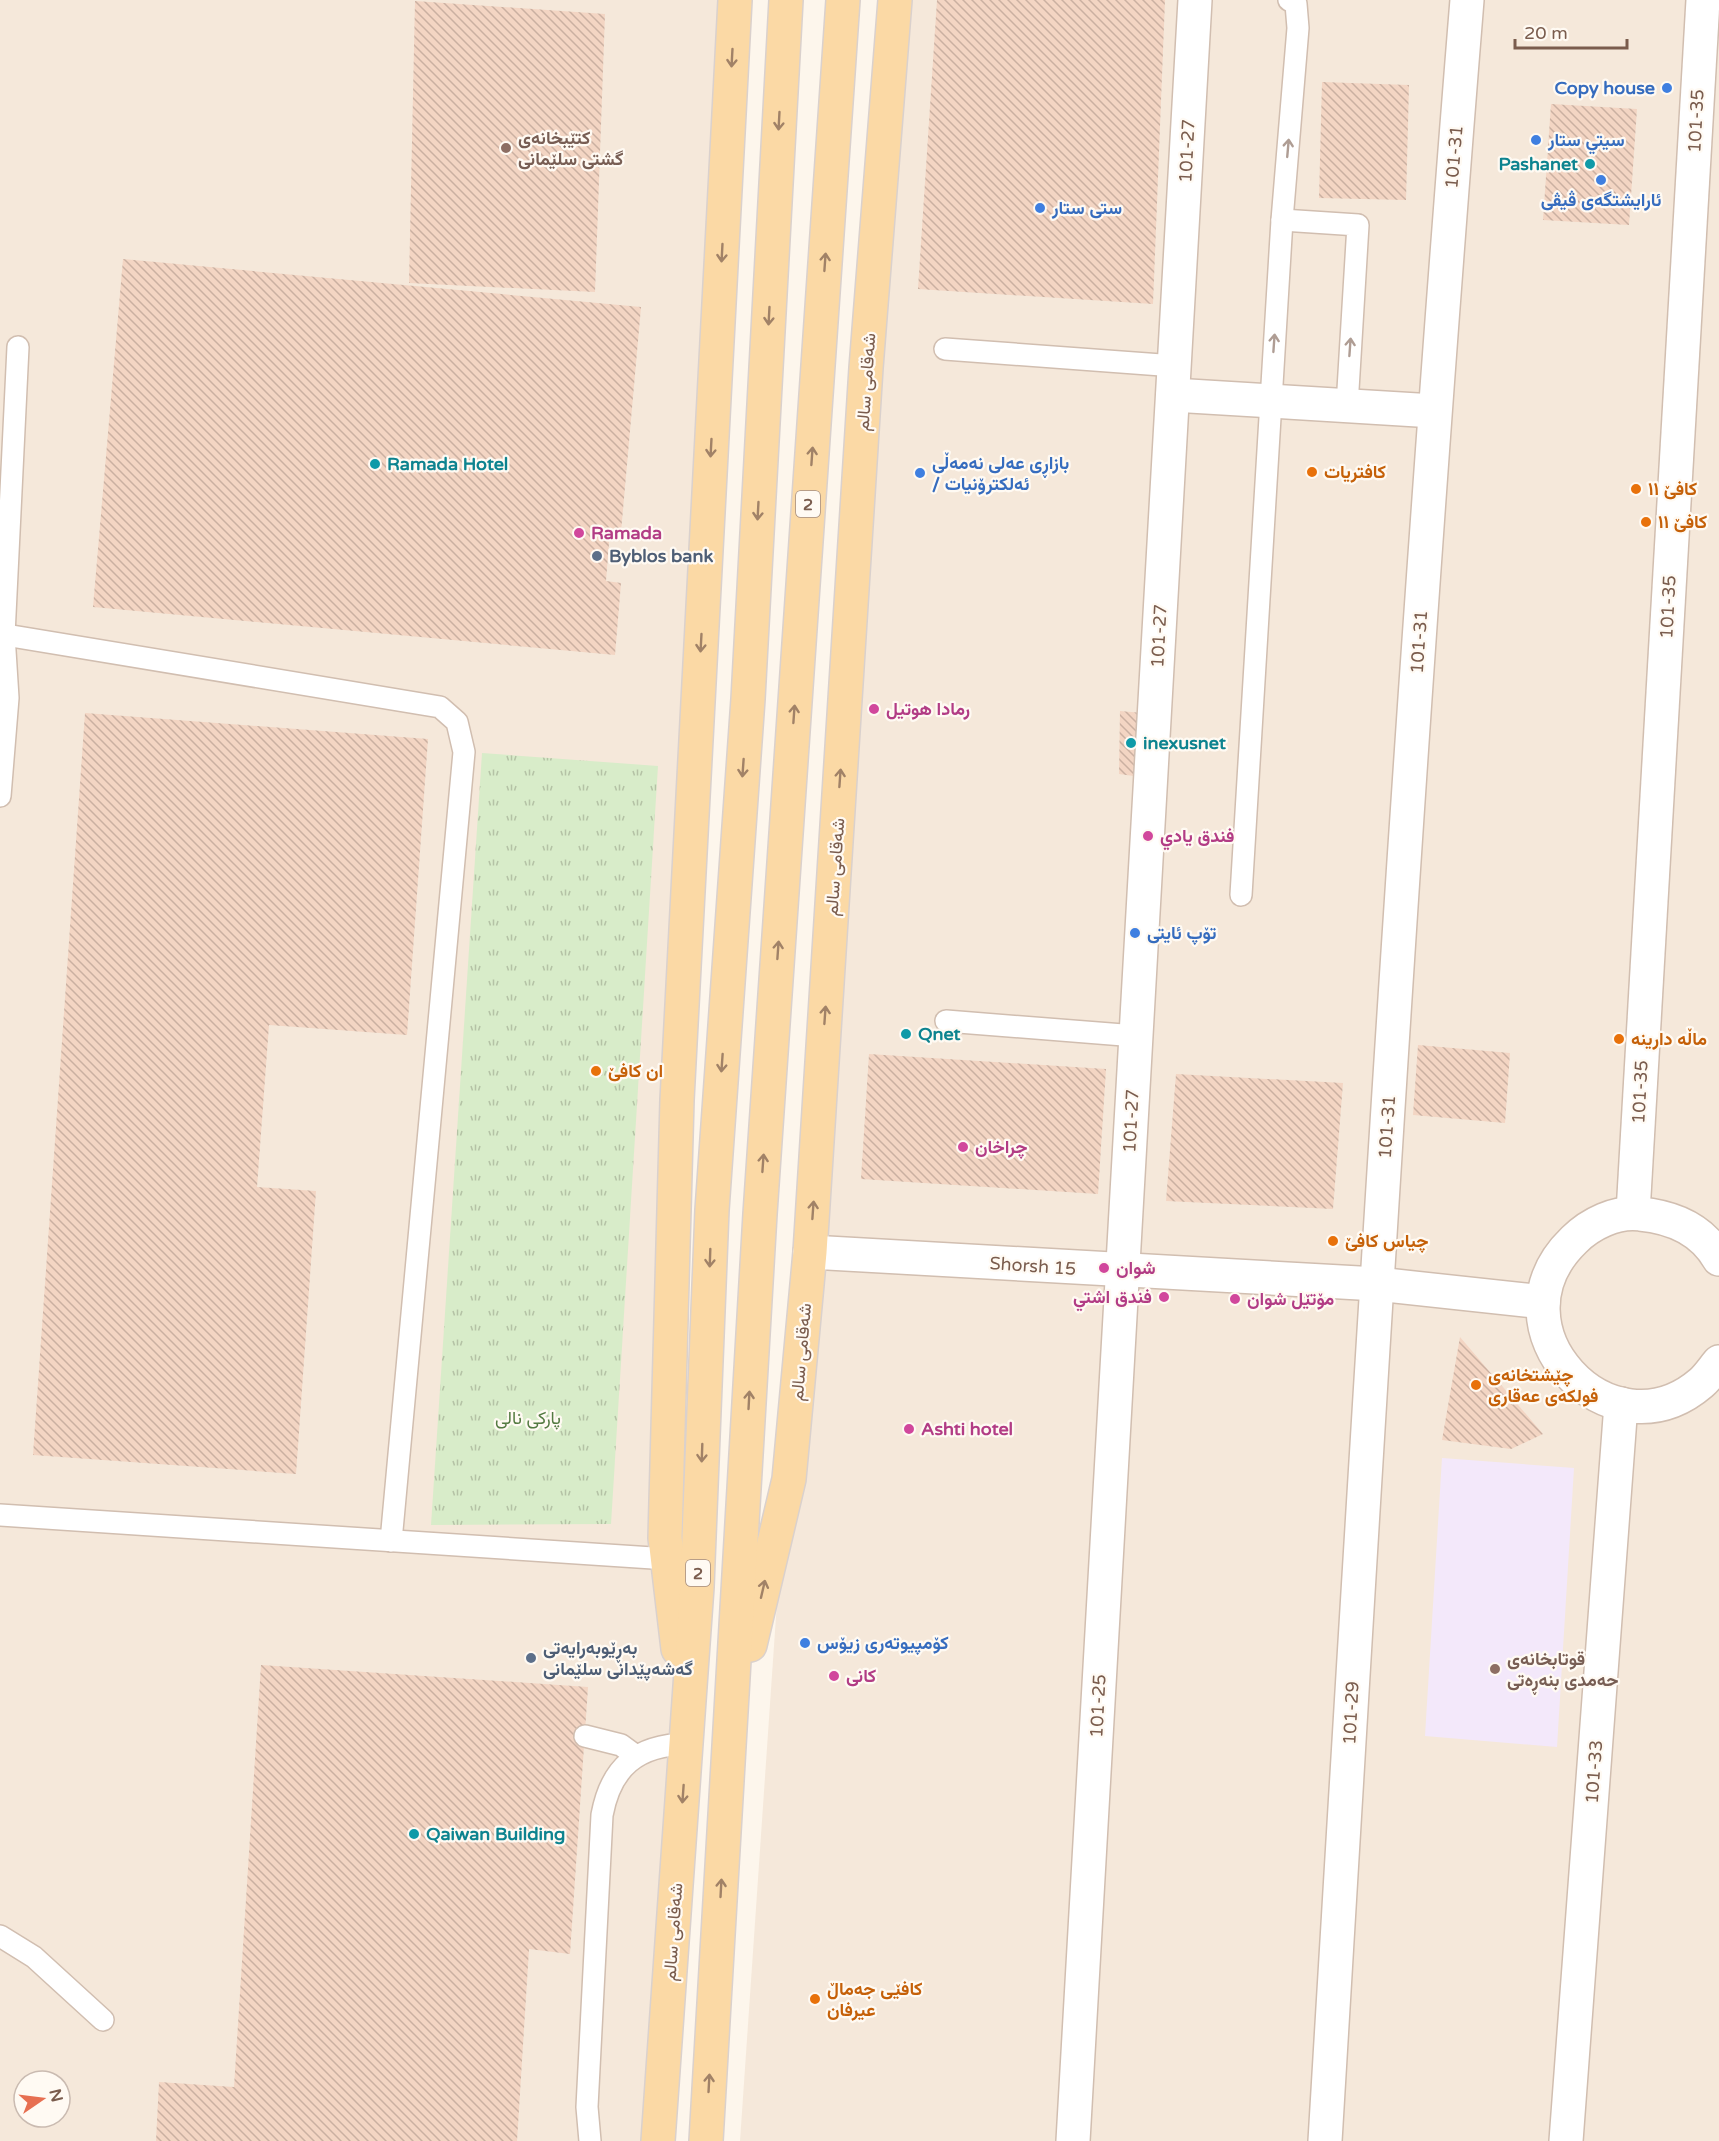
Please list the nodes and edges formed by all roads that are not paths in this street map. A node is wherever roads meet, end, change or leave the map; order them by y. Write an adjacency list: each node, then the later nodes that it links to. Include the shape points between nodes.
1 (725, 0): 2 (street)
2 (735, 0): 32 (main road, شەقامی سالم, one-way to 32, via 677,1100 665,1538)
3 (786, 0): 34 (main road, شەقامی سالم / 2, one-way to 34, via 748,699 712,1210 697,1587)
4 (843, 0): 33 (main road, شەقامی سالم / 2, one-way to 4, via 760,1214)
5 (895, 0): 23 (main road, شەقامی سالم, one-way to 5, via 866,368)
6 (1196, 0): 13 (street, 101-27)
7 (1289, 0): 10 (lane, one-way to 7, via 1298,28 1296,4)
8 (1467, 0): 16 (street, 101-31)
9 (1703, 0): 22 (street, 101-35)
10 (1282, 220): 14 (lane, one-way to 10); 15 (lane, one-way to 10, via 1358,225)
11 (18, 347): 17 (lane)
12 (945, 349): 13 (lane)
13 (1174, 381): 14 (street); 21 (street, 101-27)
14 (1270, 401): 15 (street); 19 (lane)
15 (1347, 406): 16 (street)
16 (1434, 411): 26 (street, 101-31)
17 (2, 634): 18 (lane, via 8,698); 31 (lane, via 440,707 457,722 464,752)
18 (0, 796)
19 (1241, 895)
20 (946, 1021): 21 (lane)
21 (1136, 1036): 25 (street, 101-27)
22 (1633, 1213): 24 (street, via 1664,1216 1692,1229); 27 (street, via 1606,1218 1582,1232 1562,1251 1549,1275)
23 (810, 1252): 25 (street, Shorsh 15); 33 (main road, شەقامی سالم, one-way to 23, via 789,1479)
24 (1719, 1259)
25 (1122, 1272): 26 (street, Shorsh 15); 42 (street, 101-25)
26 (1377, 1284): 27 (street, Shorsh 15); 43 (street, 101-29)
27 (1543, 1302): 29 (street, via 1552,1347 1572,1378 1594,1395)
28 (1719, 1362): 29 (street, via 1701,1383 1677,1398 1650,1405)
29 (1621, 1404): 44 (street, 101-33)
30 (0, 1515): 31 (lane)
31 (391, 1541): 32 (lane)
32 (668, 1559): 34 (main road, شەقامی سالم)
33 (730, 1728): 41 (main road, شەقامی سالم / 2, one-way to 33)
34 (687, 1733): 36 (lane); 40 (main road, شەقامی سالم / 2, one-way to 40)
35 (585, 1736): 36 (lane, via 621,1745)
36 (636, 1756): 39 (lane, via 622,1767 613,1782 602,1815 587,2107)
37 (0, 1936): 38 (lane, via 34,1957)
38 (103, 2020)
39 (590, 2141)
40 (658, 2141)
41 (706, 2141)
42 (1073, 2141)
43 (1325, 2141)
44 (1566, 2141)

